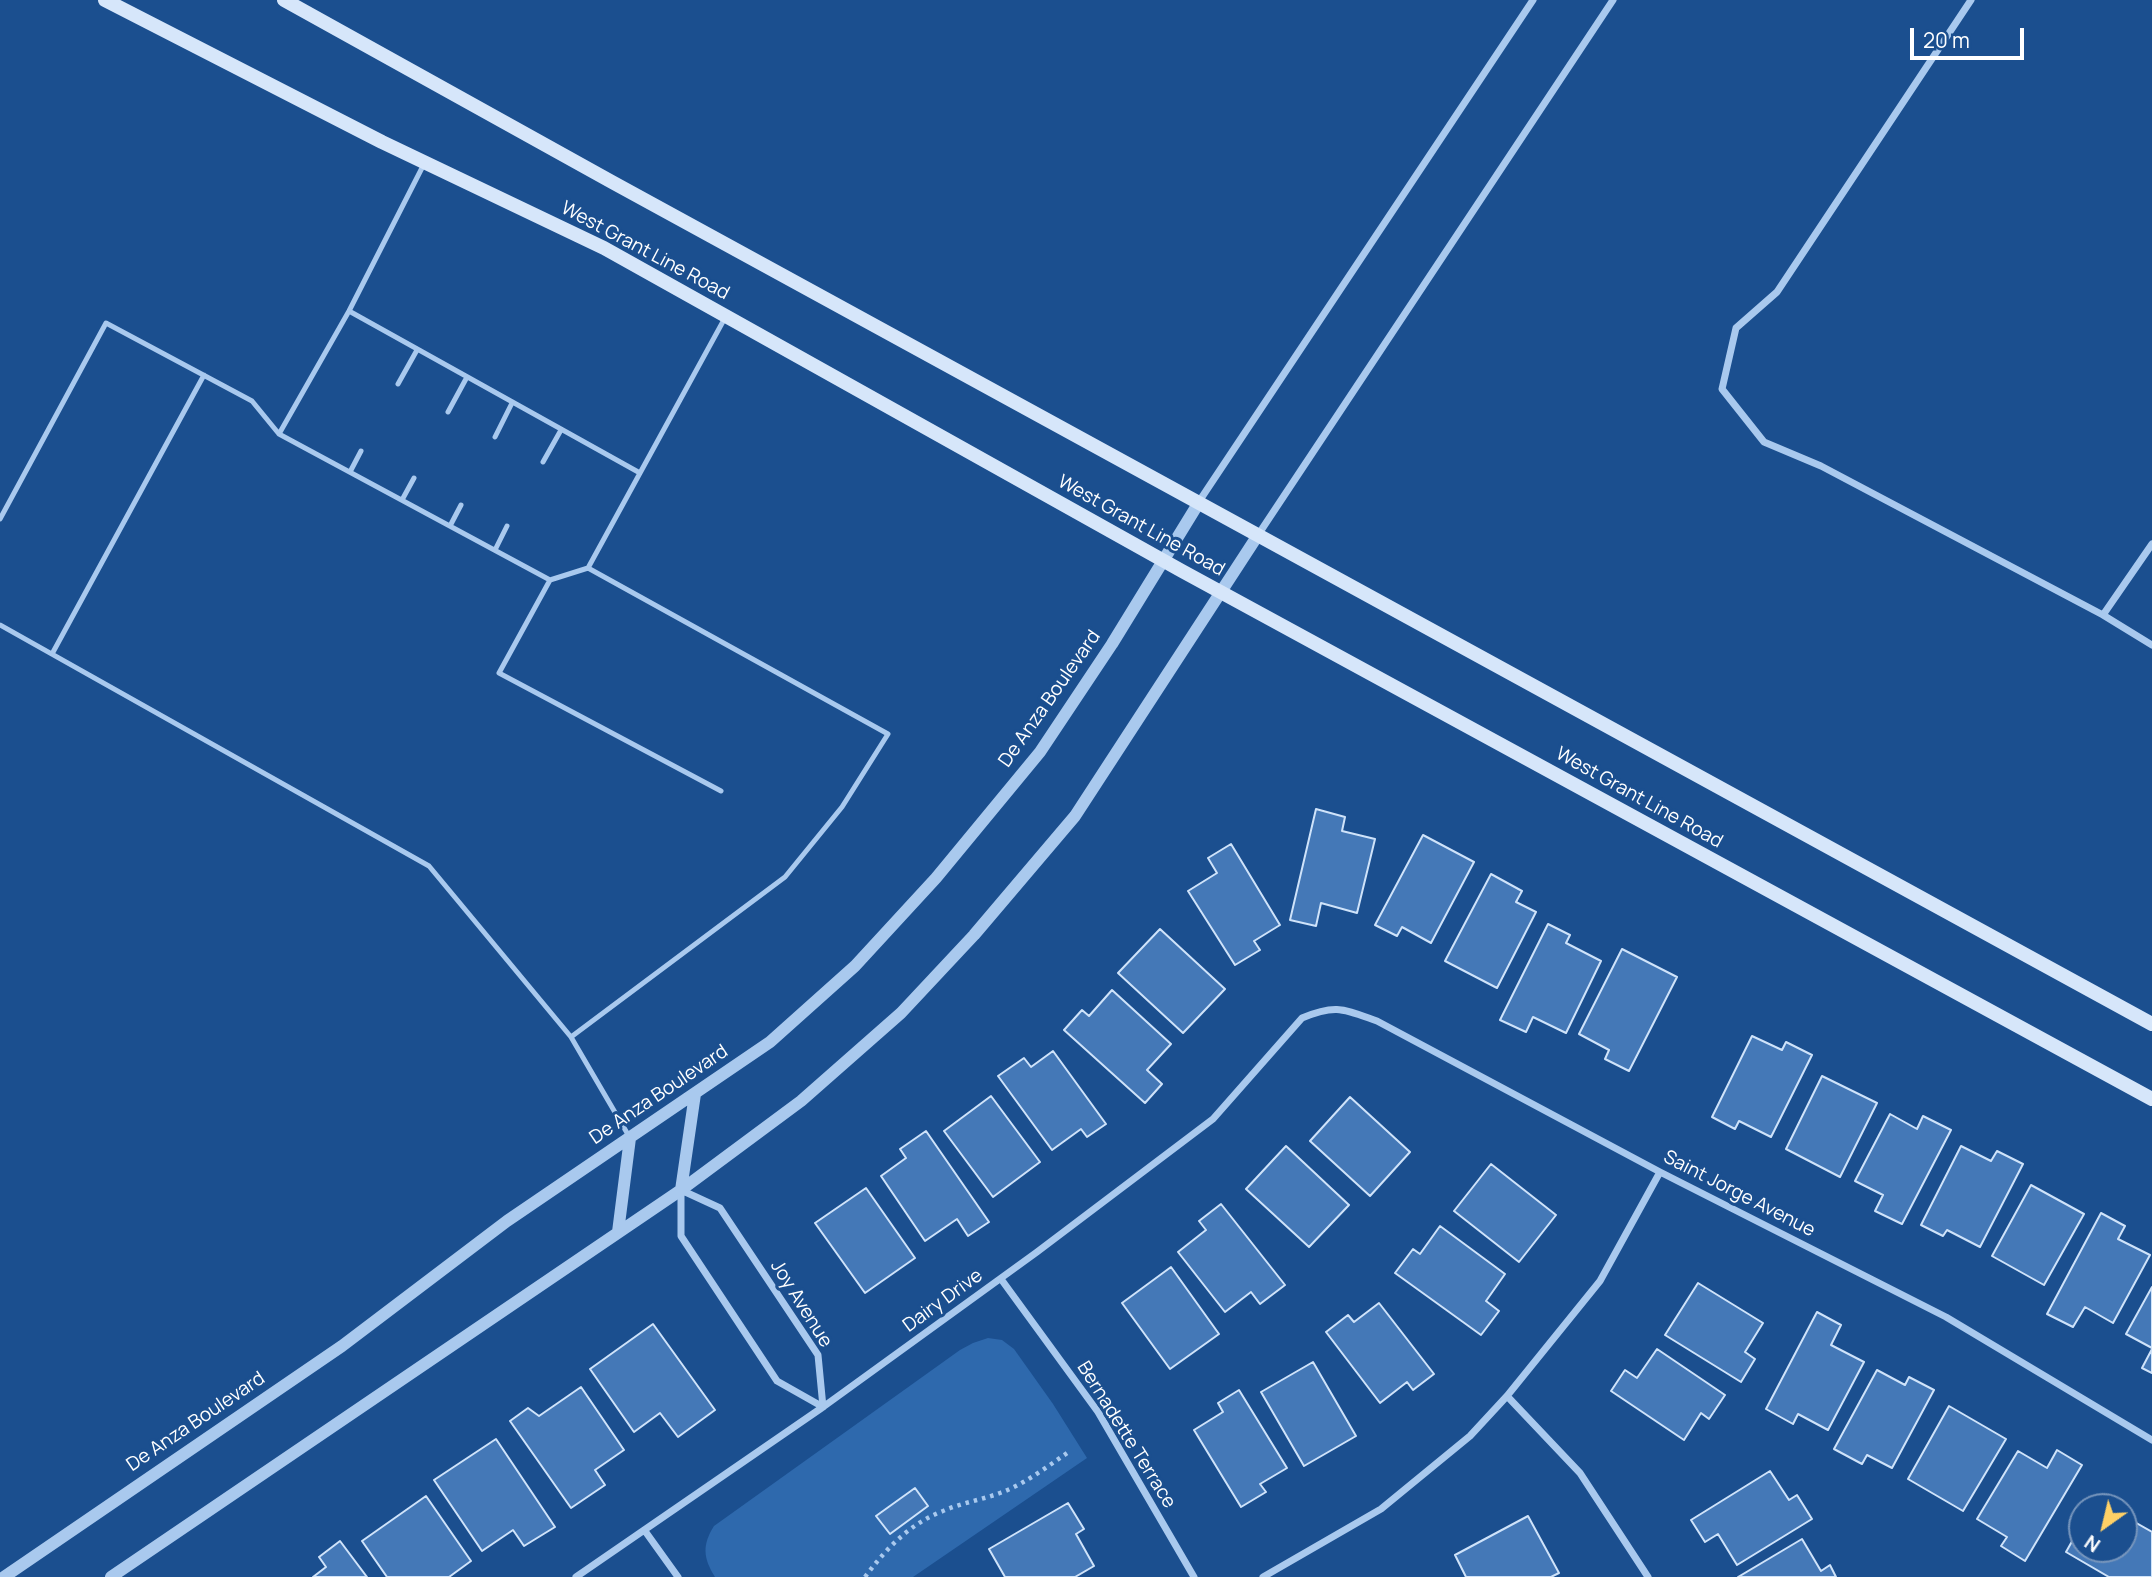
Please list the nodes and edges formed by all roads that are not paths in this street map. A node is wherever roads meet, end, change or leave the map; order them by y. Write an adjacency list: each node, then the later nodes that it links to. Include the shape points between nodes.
1 (105, 0): 6 (main road, West Grant Line Road)
2 (284, 0): 24 (main road)
3 (1534, 0): 24 (street)
4 (1613, 0): 29 (street)
5 (1971, 0): 36 (street, via 1777,292 1736,328 1722,389 1764,442 1821,466)
6 (425, 162): 7 (lane); 8 (main road, West Grant Line Road, via 604,248)
7 (349, 312): 9 (lane); 16 (lane)
8 (726, 316): 21 (lane); 32 (main road, West Grant Line Road)
9 (417, 350): 11 (lane); 12 (lane)
10 (204, 375): 16 (lane, via 252,401); 26 (lane, via 106,324); 39 (lane)
11 (467, 377): 13 (lane); 14 (lane)
12 (398, 384)
13 (512, 402): 15 (lane); 17 (lane)
14 (448, 412)
15 (561, 430): 19 (lane); 21 (lane)
16 (279, 434): 20 (lane)
17 (495, 437)
18 (361, 451): 20 (lane)
19 (543, 462)
20 (350, 471): 23 (lane)
21 (640, 473): 33 (lane)
22 (414, 478): 23 (lane)
23 (402, 500): 27 (lane)
24 (1198, 503): 29 (main road); 32 (street, De Anza Boulevard)
25 (461, 505): 27 (lane)
26 (0, 519)
27 (450, 526): 31 (lane)
28 (508, 526): 31 (lane)
29 (1258, 535): 35 (street); 42 (main road)
30 (2152, 544): 36 (street)
31 (495, 550): 34 (lane)
32 (1164, 561): 35 (main road, West Grant Line Road); 44 (street, De Anza Boulevard, via 1040,752 936,878 855,966 770,1042)
33 (588, 568): 34 (lane); 43 (lane, via 888,734 842,807 785,877)
34 (550, 580): 40 (lane, via 499,673)
35 (1220, 592): 45 (main road, West Grant Line Road); 48 (street, via 1075,816 974,935 901,1013 801,1101)
36 (2103, 615): 38 (street)
37 (0, 625): 39 (lane)
38 (2152, 645)
39 (52, 654): 43 (lane, via 429,866)
40 (721, 791)
41 (1301, 1018): 47 (street, Saint Jorge Avenue, via 1322,1009 1344,1009 1377,1021); 50 (street, Dairy Drive, via 1213,1119)
42 (2152, 1024)
43 (571, 1037): 46 (lane)
44 (695, 1094): 46 (street, De Anza Boulevard); 48 (street)
45 (2152, 1099)
46 (630, 1139): 49 (street); 55 (street, De Anza Boulevard, via 507,1222 342,1346)
47 (1660, 1172): 51 (street, via 1600,1281); 53 (street, Saint Jorge Avenue, via 1946,1317)
48 (681, 1190): 49 (street); 52 (street, Joy Avenue, via 720,1208 818,1355); 52 (street, via 681,1236 777,1381)
49 (618, 1232): 56 (street)
50 (1001, 1279): 52 (street, Dairy Drive); 59 (street, Bernadette Terrace, via 1098,1412)
51 (1507, 1396): 60 (street, via 1470,1436 1381,1509); 61 (street, via 1580,1473)
52 (823, 1407): 54 (street, Dairy Drive)
53 (2152, 1440)
54 (645, 1531): 57 (street, Dairy Drive); 58 (street)
55 (4, 1577)
56 (111, 1577)
57 (576, 1577)
58 (678, 1577)
59 (1194, 1577)
60 (1263, 1577)
61 (1648, 1577)

